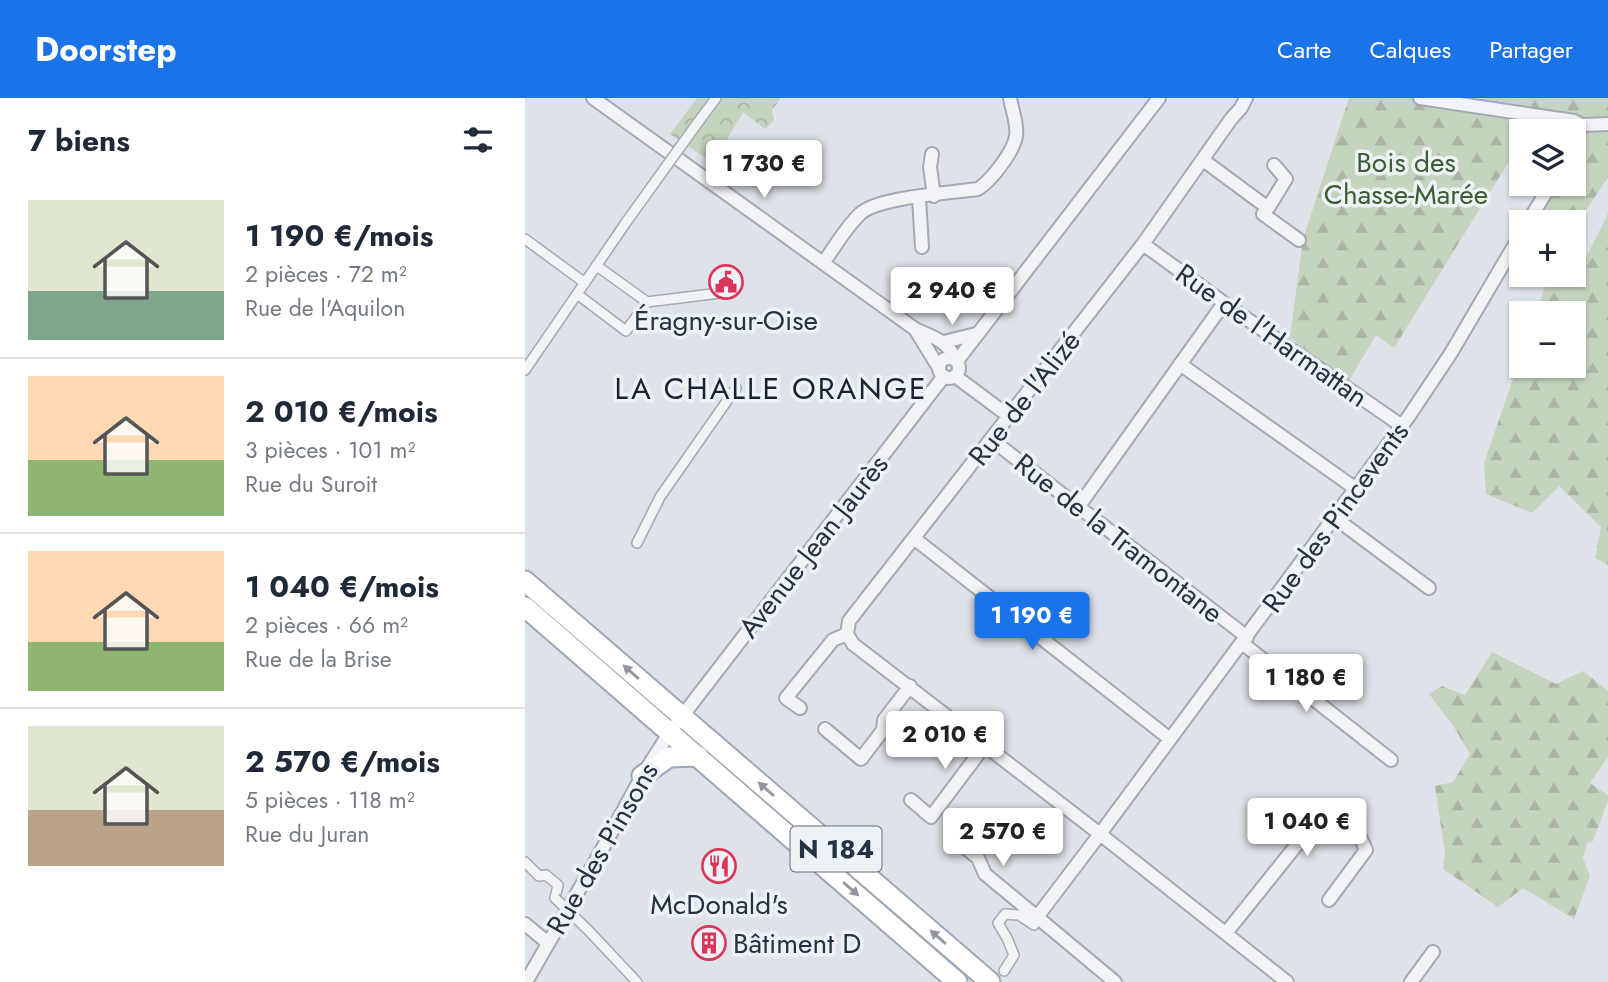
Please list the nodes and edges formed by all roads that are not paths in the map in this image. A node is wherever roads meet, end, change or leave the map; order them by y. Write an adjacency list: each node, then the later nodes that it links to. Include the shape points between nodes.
1 (593, 98): 24 (street)
2 (716, 98): 25 (street, bridge)
3 (1024, 98): 8 (street)
4 (1159, 98): 32 (street)
5 (1237, 98): 9 (street, Rue de l'Alizé)
6 (1246, 98): 9 (street, Rue de l'Alizé)
7 (1420, 98): 10 (street)
8 (1010, 99): 16 (street, via 1017,133 990,180 978,189)
9 (1231, 119): 14 (street, Rue de l'Alizé)
10 (1561, 119)
11 (1608, 124): 12 (street)
12 (1586, 125)
13 (932, 153): 16 (street)
14 (1203, 160): 18 (street); 21 (street, Rue de l'Alizé)
15 (1274, 165): 18 (street, via 1286,179)
16 (934, 196): 17 (street)
17 (919, 198): 22 (street); 24 (street, via 862,212)
18 (1268, 208): 20 (street, via 1263,214)
19 (525, 239): 26 (street)
20 (1299, 240)
21 (1143, 244): 30 (street, Rue de l'Harmattan); 39 (street, Rue de l'Alizé)
22 (922, 247)
23 (1509, 254): 40 (street, Rue des Pincevents)
24 (823, 262): 31 (street)
25 (597, 266): 26 (street); 29 (street)
26 (585, 283): 28 (street)
27 (733, 287): 29 (street, via 728,292)
28 (577, 294): 29 (street, via 626,331); 36 (street)
29 (647, 302)
30 (1224, 303): 35 (street); 40 (street, Rue de l'Harmattan)
31 (915, 329): 33 (street); 37 (street)
32 (976, 334): 33 (street); 34 (street)
33 (944, 342): 34 (street)
34 (956, 361): 37 (street, via 959,369)
35 (1180, 364): 42 (street); 43 (street)
36 (525, 370)
37 (946, 373): 39 (street); 54 (street, Avenue Jean Jaurès)
38 (736, 388): 46 (street, via 660,498)
39 (1010, 417): 41 (street, Rue de l'Alizé)
40 (1402, 426): 42 (street, Rue des Pincevents)
41 (992, 440): 43 (street, Rue de la Tramontane); 45 (street, Rue de l'Alizé)
42 (1356, 489): 44 (street, Rue des Pincevents)
43 (1079, 506): 51 (street, Rue de la Tramontane)
44 (1335, 519): 48 (street); 51 (street, Rue des Pincevents)
45 (915, 539): 50 (street, Rue de l'Alizé, via 849,621); 56 (street)
46 (637, 542)
47 (525, 581): 54 (main road, N 184, one-way to 47)
48 (1429, 588)
49 (525, 607): 54 (main road, N 184, via 634,700)
50 (847, 635): 52 (street); 53 (street, via 834,640 786,698)
51 (1244, 640): 56 (street, Rue des Pincevents); 59 (street, Rue de la Tramontane)
52 (910, 686): 55 (street, via 861,759); 57 (street)
53 (800, 708)
54 (680, 715): 58 (main road, N 184); 60 (street, Rue des Pinsons); 71 (main road, N 184, one-way to 54)
55 (825, 729)
56 (1170, 739): 62 (street, Rue des Pincevents)
57 (985, 745): 61 (street, via 931,817); 62 (street)
58 (698, 756): 60 (main road, via 669,757); 74 (main road, N 184, one-way to 74)
59 (1391, 760)
60 (642, 776): 69 (street, Rue des Pinsons)
61 (911, 800)
62 (1100, 834): 66 (street, Rue des Pincevents); 68 (street)
63 (954, 838): 66 (street, via 978,858 985,874)
64 (525, 862): 73 (street, bridge, via 558,885 555,898)
65 (1329, 900): 68 (street, via 1365,854 1366,846 1325,814)
66 (1037, 917): 71 (street, via 1034,925 1019,915 1005,914 998,923 1014,956); 75 (street)
67 (525, 924): 69 (street)
68 (1226, 933): 76 (street)
69 (548, 943): 72 (street, Rue des Pinsons)
70 (1433, 953): 77 (street)
71 (997, 976)
72 (526, 982)
73 (638, 982)
74 (957, 982)
75 (1115, 982)
76 (1287, 982)
77 (1411, 982)

